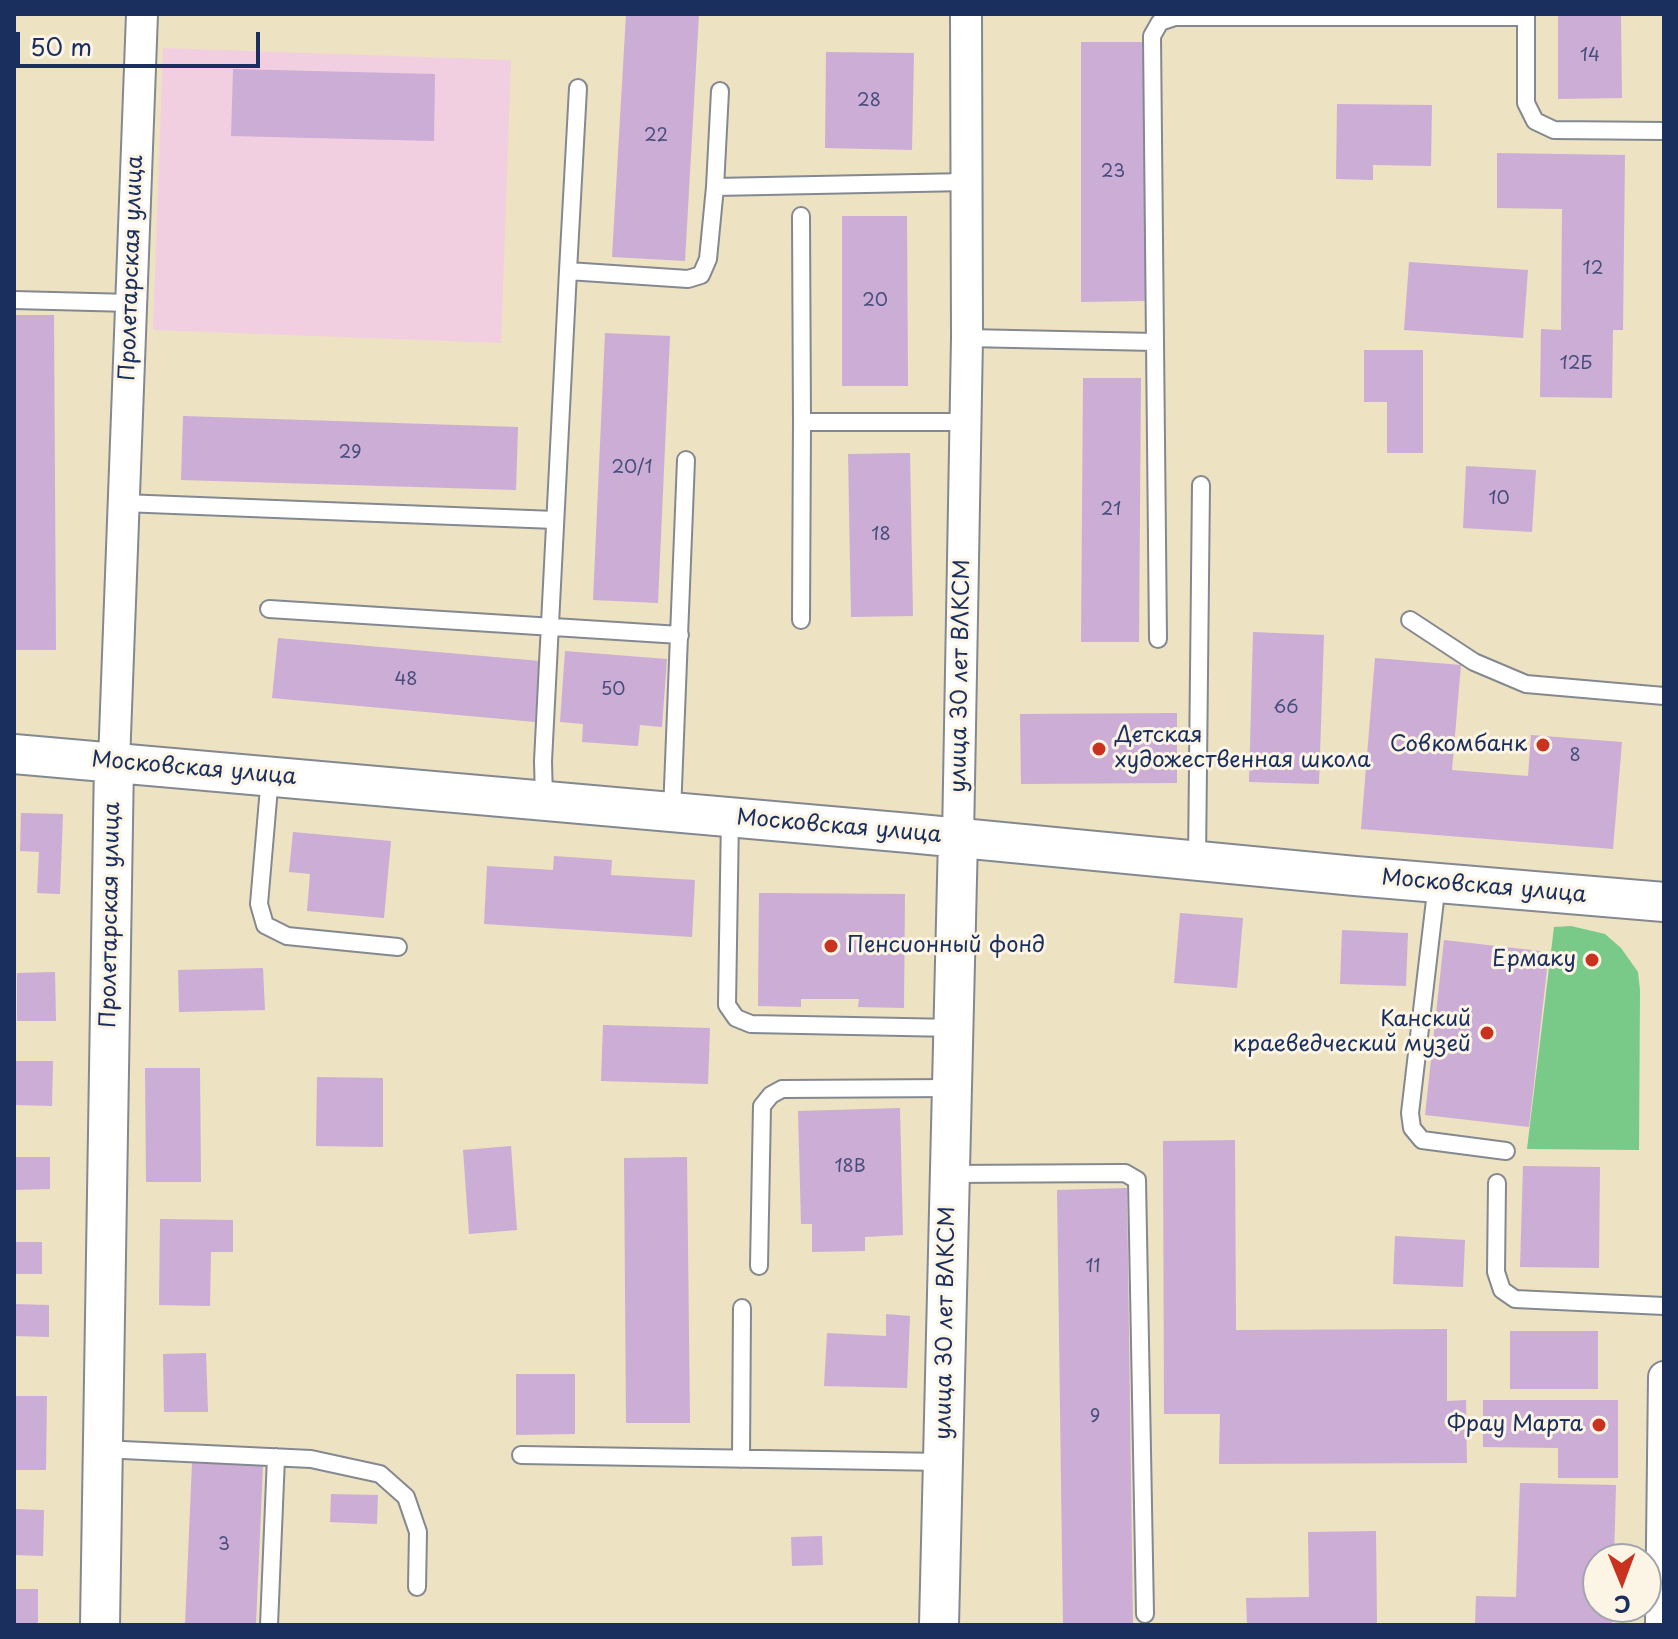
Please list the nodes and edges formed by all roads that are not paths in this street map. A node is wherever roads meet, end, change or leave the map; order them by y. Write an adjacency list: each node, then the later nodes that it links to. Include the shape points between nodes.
1 (142, 14): 13 (street, Пролетарская улица)
2 (966, 14): 8 (street, улица 30 лет ВЛКСМ)
3 (1291, 16): 4 (lane); 15 (lane, via 1175,17 1160,22 1152,36)
4 (1526, 16): 7 (lane, via 1526,103 1535,121 1554,130)
5 (578, 88): 11 (lane)
6 (720, 91): 9 (lane)
7 (1664, 131)
8 (967, 182): 9 (lane); 14 (street, улица 30 лет ВЛКСМ)
9 (715, 187): 11 (lane, via 708,259 701,275 688,279)
10 (801, 216): 16 (lane)
11 (568, 271): 21 (lane)
12 (14, 300): 13 (lane)
13 (131, 303): 20 (street, Пролетарская улица)
14 (967, 338): 15 (lane); 17 (street, улица 30 лет ВЛКСМ)
15 (1155, 342): 27 (lane)
16 (802, 422): 17 (lane); 23 (lane)
17 (965, 422): 35 (street, улица 30 лет ВЛКСМ)
18 (686, 460): 26 (lane)
19 (1201, 485): 36 (lane)
20 (123, 503): 21 (lane); 30 (street, Пролетарская улица)
21 (555, 520): 25 (lane)
22 (269, 609): 25 (lane)
23 (801, 620)
24 (1410, 620): 28 (lane, via 1474,662 1526,684)
25 (550, 628): 26 (lane); 32 (lane)
26 (680, 635): 33 (lane)
27 (1158, 639)
28 (1664, 696)
29 (14, 754): 30 (street, Московская улица)
30 (114, 762): 31 (street, Московская улица); 50 (street, Пролетарская улица)
31 (270, 776): 32 (street, Московская улица); 39 (lane, via 259,904 265,925 287,936)
32 (544, 800): 33 (street, Московская улица)
33 (672, 812): 34 (street, Московская улица)
34 (730, 817): 35 (street, Московская улица); 40 (lane, via 727,1005 736,1018 751,1024)
35 (958, 838): 36 (street, Московская улица); 40 (street, улица 30 лет ВЛКСМ)
36 (1197, 861): 37 (street, Московская улица)
37 (1437, 883): 38 (street, Московская улица); 42 (lane, via 1412,1128 1422,1140)
38 (1664, 902)
39 (398, 947)
40 (954, 1028): 41 (street, улица 30 лет ВЛКСМ)
41 (952, 1088): 43 (street, улица 30 лет ВЛКСМ); 45 (lane, via 782,1089 771,1095 762,1106)
42 (1506, 1151)
43 (950, 1174): 54 (street, улица 30 лет ВЛКСМ); 56 (lane, via 1125,1173 1137,1180)
44 (1497, 1183): 46 (lane, via 1496,1272 1502,1290 1515,1299)
45 (759, 1266)
46 (1664, 1306)
47 (742, 1308): 53 (lane)
48 (1664, 1377): 49 (street)
49 (1664, 1445): 60 (street)
50 (102, 1449): 52 (lane); 57 (street, Пролетарская улица)
51 (521, 1455): 53 (lane)
52 (276, 1457): 55 (lane, via 380,1474 406,1497 418,1532); 58 (lane)
53 (741, 1459): 54 (lane)
54 (943, 1462): 59 (street, улица 30 лет ВЛКСМ)
55 (417, 1587)
56 (1145, 1614)
57 (100, 1625)
58 (269, 1625)
59 (939, 1625)
60 (1661, 1625)

